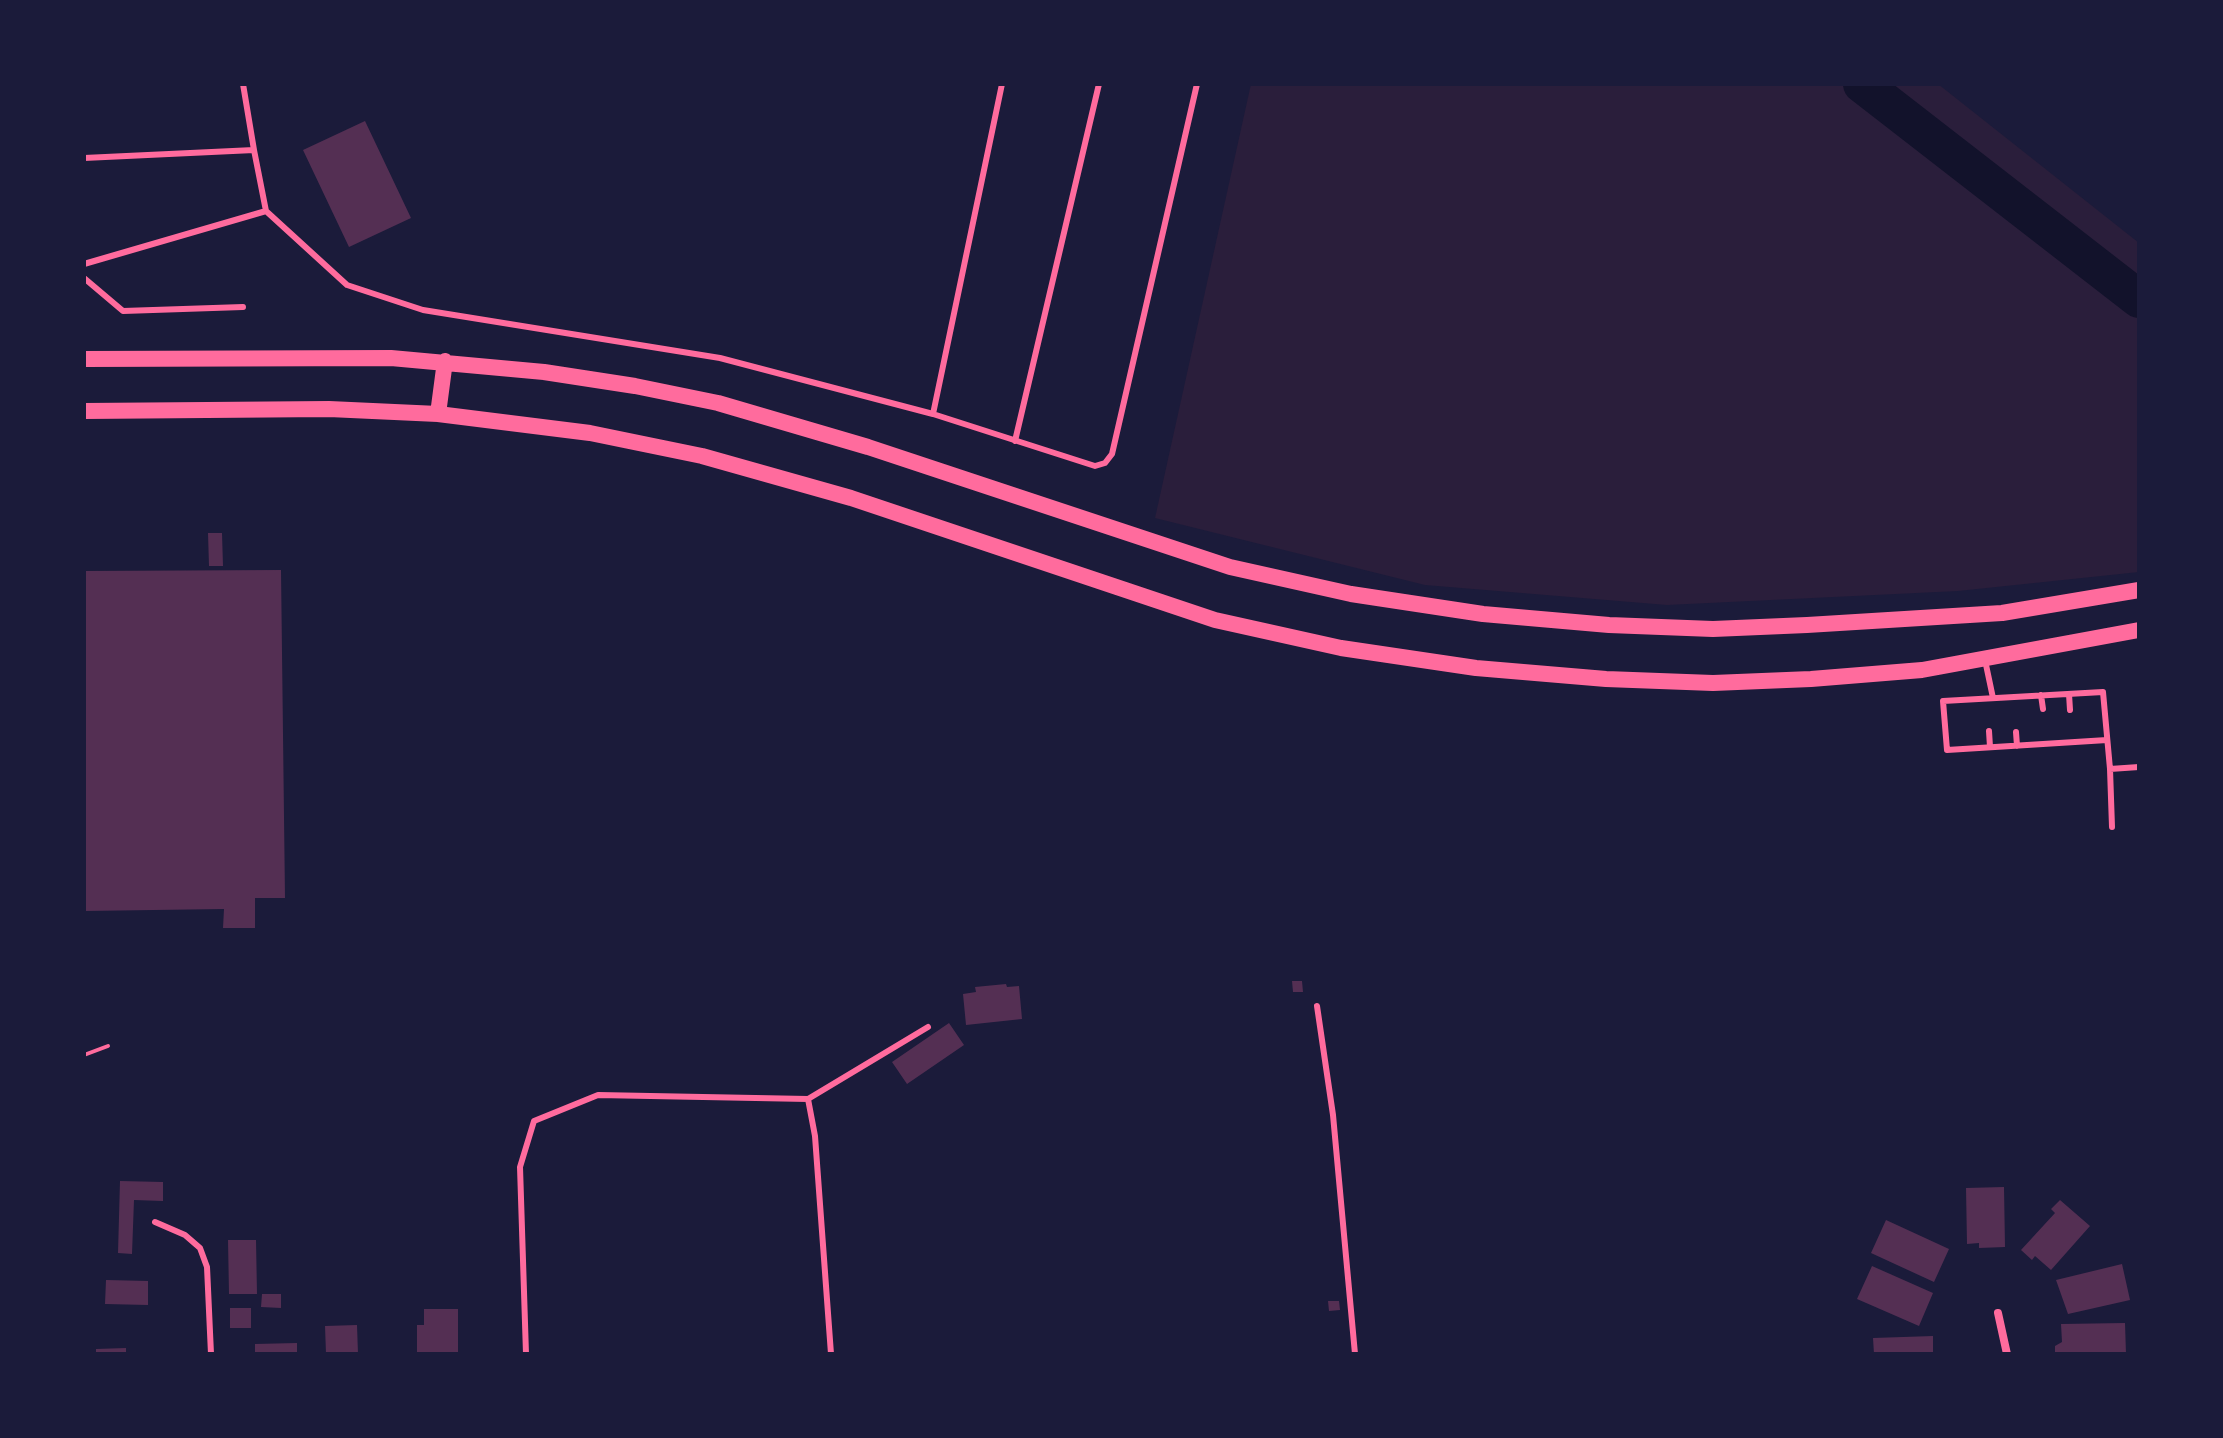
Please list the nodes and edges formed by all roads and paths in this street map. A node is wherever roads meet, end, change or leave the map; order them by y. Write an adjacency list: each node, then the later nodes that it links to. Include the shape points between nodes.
1 (243, 84): 5 (lane)
2 (1002, 84): 15 (lane)
3 (1099, 84): 16 (lane)
4 (1197, 84): 16 (lane, via 1112,454 1095,466)
5 (254, 150): 6 (lane); 7 (lane)
6 (86, 155)
7 (266, 211): 8 (lane); 15 (lane, via 347,285 423,310 720,358)
8 (84, 264)
9 (84, 278): 10 (lane, via 123,311)
10 (243, 307)
11 (84, 359): 12 (main road, via 318,356)
12 (445, 361): 14 (main road); 17 (main road, via 544,372 718,403 1230,567 1351,594 1483,614 1713,629 2002,613)
13 (84, 411): 14 (main road, via 329,409)
14 (438, 414): 19 (main road, via 590,433 702,456 851,498 1215,620 1341,648 1476,668 1713,683 1843,677)
15 (933, 414): 16 (lane)
16 (1015, 441)
17 (2139, 590)
18 (2139, 630): 19 (main road)
19 (1985, 660): 23 (lane)
20 (2069, 694): 21 (lane); 27 (lane); 32 (lane, via 2103,692)
21 (2041, 695): 22 (lane); 26 (lane)
22 (2015, 697): 23 (lane); 25 (lane)
23 (1990, 698): 24 (lane); 36 (lane, via 1943,701 1947,750)
24 (1987, 708)
25 (2015, 709)
26 (2043, 709)
27 (2070, 710)
28 (1989, 731): 36 (lane)
29 (2016, 732): 35 (lane)
30 (2045, 732): 34 (lane)
31 (2072, 733): 33 (lane)
32 (2107, 740): 33 (lane); 38 (lane)
33 (2073, 742): 34 (lane)
34 (2046, 744): 35 (lane)
35 (2017, 746): 36 (lane)
36 (1990, 747)
37 (2139, 767): 38 (lane)
38 (2110, 769): 39 (lane)
39 (2112, 827)
40 (1317, 1006): 50 (lane, via 1333,1115)
41 (928, 1027): 44 (lane)
42 (108, 1046): 43 (path)
43 (84, 1055)
44 (808, 1099): 48 (lane, via 598,1095 534,1121 520,1167); 49 (lane)
45 (155, 1222): 47 (lane, via 200,1248 207,1267)
46 (1998, 1313): 51 (street)
47 (211, 1354)
48 (526, 1354)
49 (831, 1354)
50 (1355, 1354)
51 (2007, 1354)

